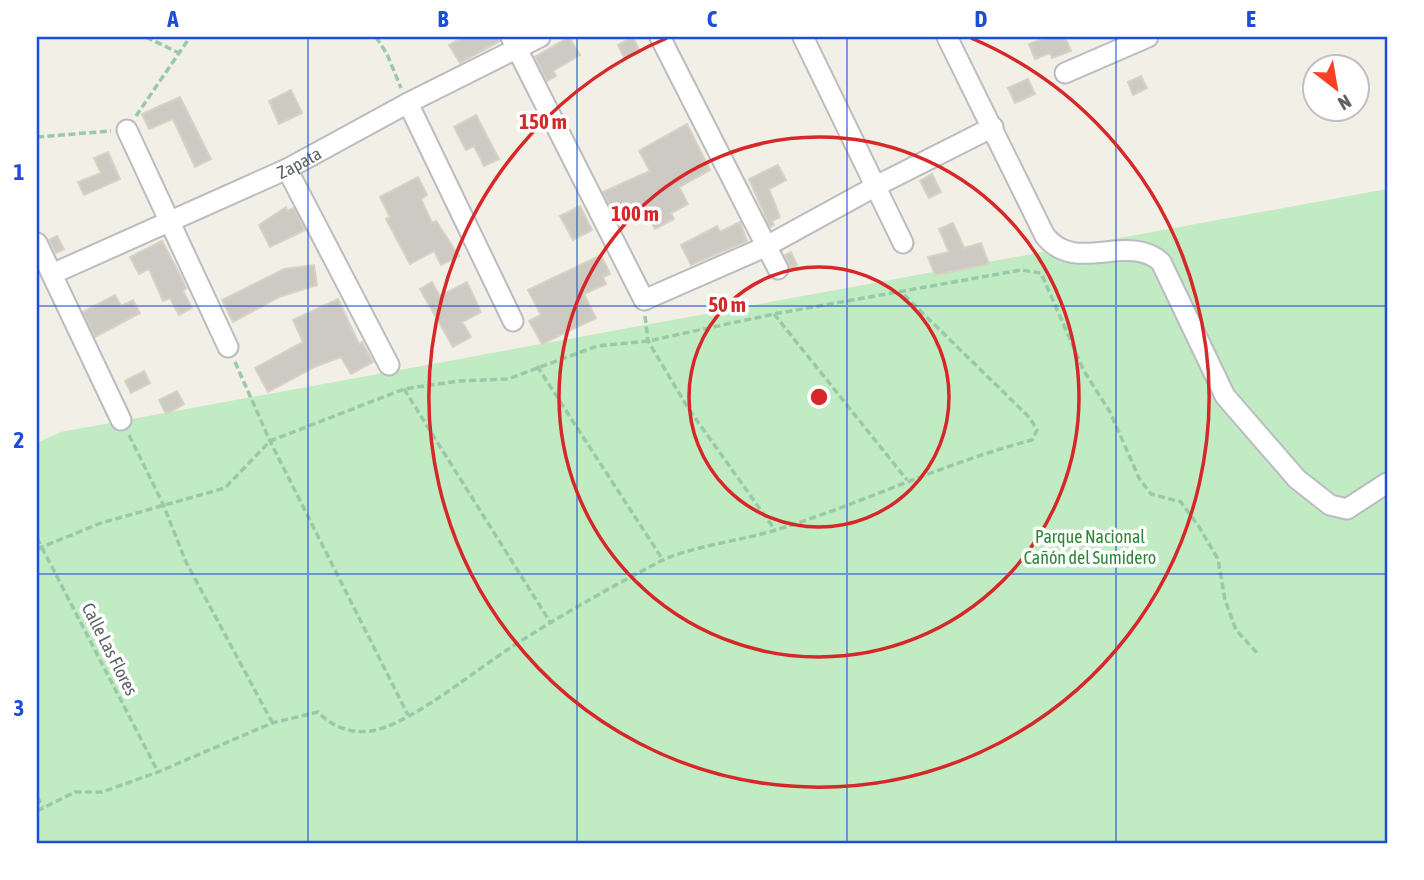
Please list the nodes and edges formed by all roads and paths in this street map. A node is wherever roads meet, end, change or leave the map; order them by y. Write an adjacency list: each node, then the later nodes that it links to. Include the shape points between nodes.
1 (146, 37): 10 (path)
2 (190, 37): 10 (path)
3 (376, 37): 12 (path)
4 (540, 37): 9 (street, Zapata)
5 (660, 37): 21 (street)
6 (803, 37): 17 (street)
7 (947, 37): 13 (street)
8 (1149, 37): 11 (street)
9 (513, 42): 12 (street, Zapata); 25 (street)
10 (179, 53): 14 (path)
11 (1065, 73)
12 (408, 103): 16 (street, Zapata); 27 (street)
13 (993, 127): 17 (street); 36 (street, via 1052,246 1078,255 1146,252 1161,262 1224,396 1297,479 1342,509)
14 (127, 130): 15 (path); 18 (street)
15 (37, 137)
16 (287, 169): 18 (street, Zapata); 30 (street)
17 (878, 185): 20 (street); 21 (street)
18 (170, 222): 23 (street, Zapata); 29 (street)
19 (37, 243): 23 (street)
20 (903, 243)
21 (765, 247): 22 (street); 25 (street)
22 (778, 269)
23 (52, 274): 33 (street)
24 (901, 292): 26 (path); 35 (path, via 1037,430 1032,440); 43 (path, via 1021,270 1041,273 1139,478 1151,494 1181,502 1199,527 1218,559 1236,630)
25 (644, 300): 28 (path)
26 (774, 314): 28 (path); 35 (path)
27 (513, 321)
28 (648, 341): 31 (path, via 597,346); 38 (path, via 688,408)
29 (228, 347): 34 (path)
30 (389, 365)
31 (537, 366): 32 (path, via 508,379); 41 (path)
32 (404, 388): 34 (path); 42 (path)
33 (121, 420): 37 (path)
34 (270, 441): 37 (path, via 225,488); 44 (path)
35 (907, 480): 38 (path)
36 (1387, 483)
37 (163, 505): 40 (path); 45 (path, via 186,562)
38 (775, 530): 41 (path)
39 (37, 538): 40 (path, Calle Las Flores)
40 (39, 548): 46 (path, Calle Las Flores)
41 (663, 560): 42 (path)
42 (550, 622): 44 (path)
43 (1258, 654)
44 (408, 715): 45 (path, via 377,730 359,732 329,724 318,712)
45 (272, 723): 46 (path)
46 (158, 772): 48 (path, via 102,792 75,792)
47 (37, 797): 48 (path)
48 (43, 807): 49 (path)
49 (37, 811)

